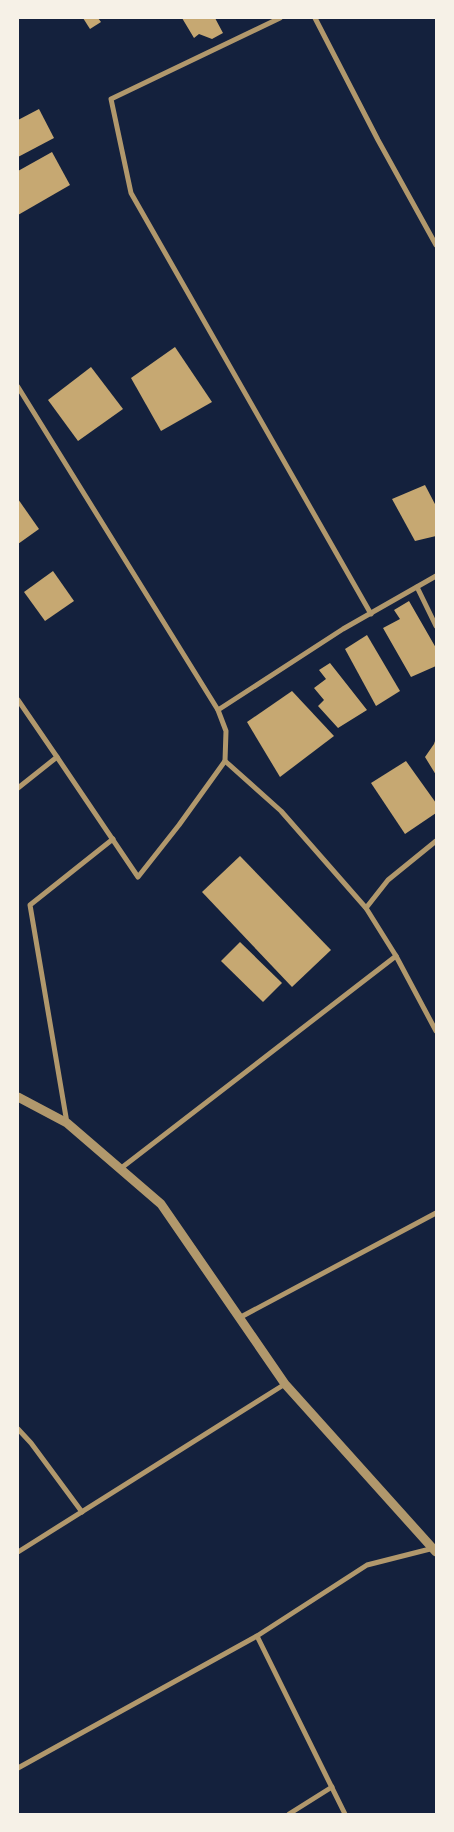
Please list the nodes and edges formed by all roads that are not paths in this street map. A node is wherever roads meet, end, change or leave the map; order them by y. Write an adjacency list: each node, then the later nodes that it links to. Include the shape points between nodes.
1 (280, 18): 7 (street, via 111,99 131,193)
2 (315, 18): 3 (street)
3 (436, 246)
4 (18, 387): 10 (street)
5 (436, 576): 6 (street)
6 (417, 587): 7 (street); 8 (street)
7 (371, 614): 10 (street)
8 (436, 626)
9 (18, 700): 11 (street)
10 (218, 710): 12 (street, via 226,731)
11 (57, 757): 13 (street); 14 (street)
12 (225, 761): 14 (street, via 138,877); 16 (street, via 281,811)
13 (18, 788)
14 (113, 839): 20 (street, via 30,905)
15 (436, 841): 16 (street, via 388,880)
16 (366, 908): 17 (street)
17 (396, 956): 18 (street); 21 (street)
18 (436, 1031)
19 (18, 1097): 20 (street)
20 (66, 1122): 21 (street)
21 (120, 1169): 23 (street, via 161,1204)
22 (436, 1213): 23 (street)
23 (239, 1318): 24 (street)
24 (285, 1384): 26 (street); 27 (street)
25 (18, 1429): 26 (street)
26 (82, 1512): 28 (street)
27 (436, 1549): 29 (street, via 367,1565)
28 (18, 1552)
29 (257, 1636): 30 (street); 31 (street)
30 (18, 1768)
31 (332, 1787): 32 (street); 33 (street)
32 (289, 1814)
33 (345, 1814)

